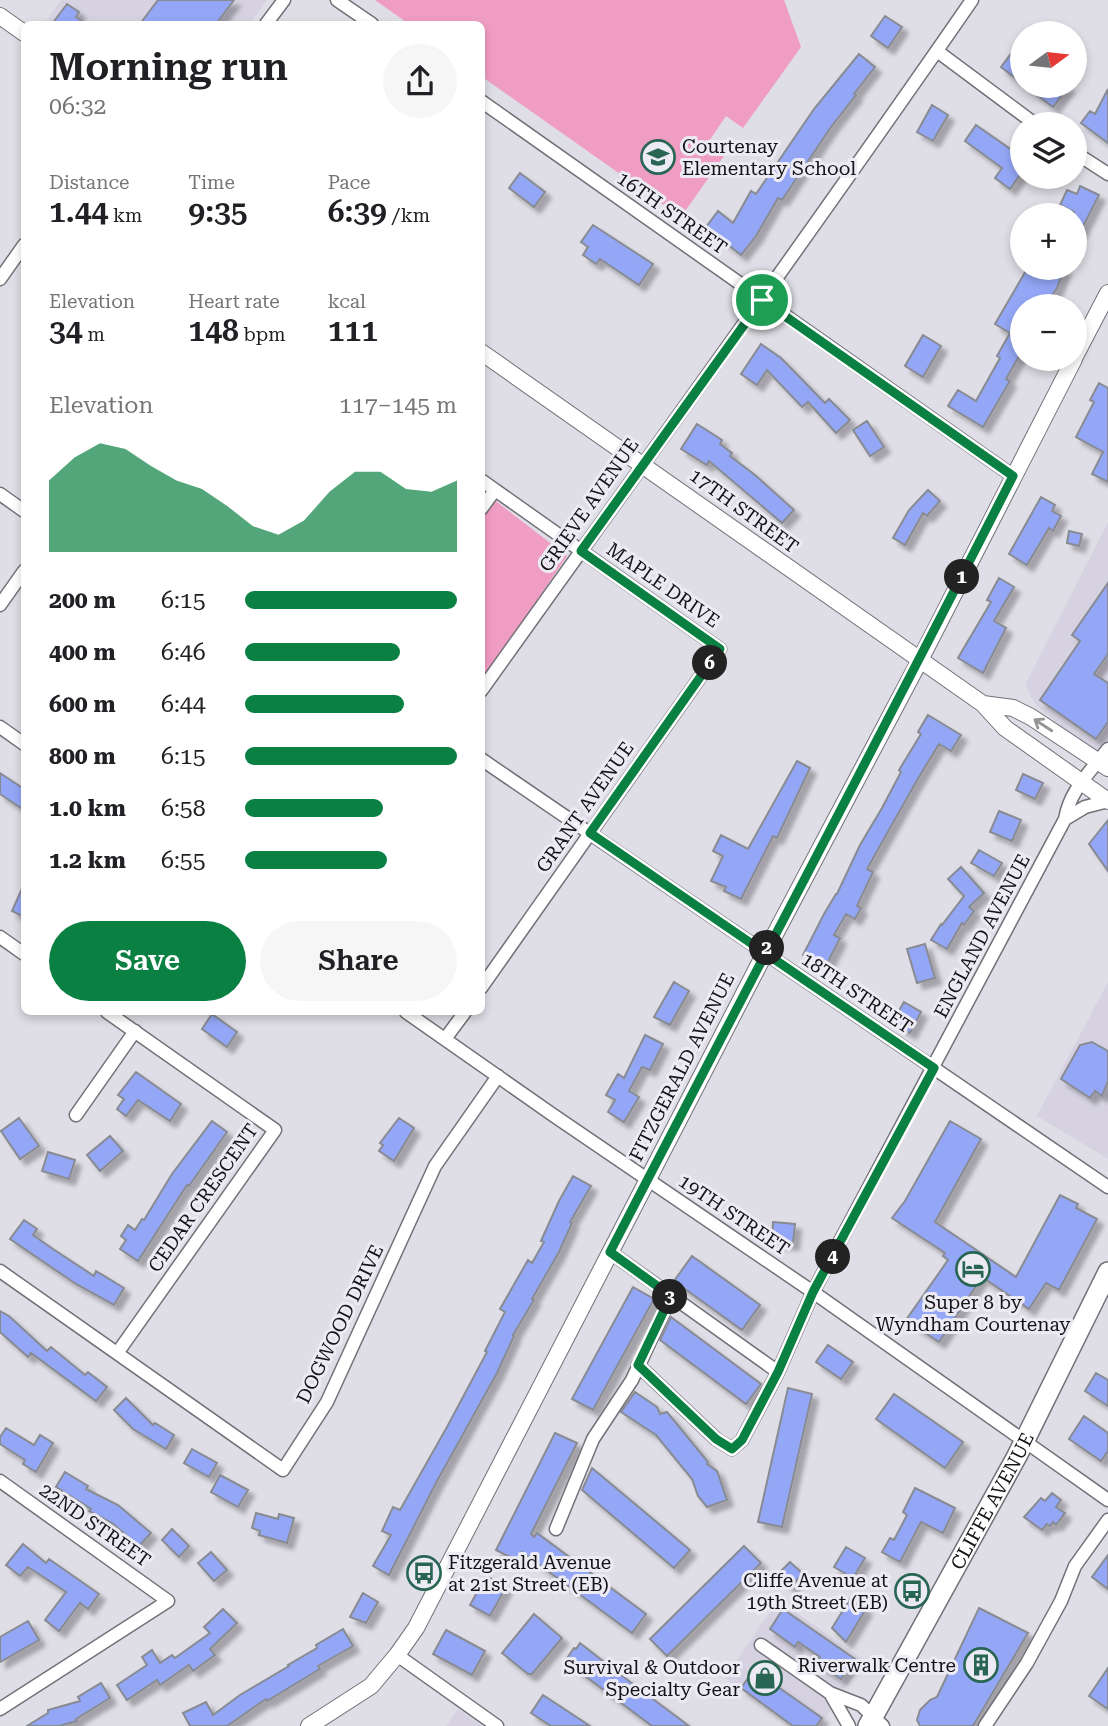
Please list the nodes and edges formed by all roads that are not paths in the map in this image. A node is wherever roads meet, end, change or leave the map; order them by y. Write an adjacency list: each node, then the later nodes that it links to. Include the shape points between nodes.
1 (284, 0): 5 (street)
2 (337, 0): 6 (street)
3 (972, 0): 8 (street, GRIEVE AVENUE)
4 (0, 16): 7 (street)
5 (268, 21)
6 (368, 21)
7 (21, 31)
8 (937, 51): 10 (street); 16 (street, GRIEVE AVENUE)
9 (485, 104): 16 (street, 16TH STREET)
10 (1019, 112)
11 (1087, 160): 12 (street)
12 (1108, 174)
13 (21, 250): 14 (street)
14 (0, 279)
15 (1108, 293): 17 (street, FITZGERALD AVENUE)
16 (762, 300): 20 (street, GRIEVE AVENUE); 21 (street, 16TH STREET)
17 (1087, 333)
18 (485, 355): 20 (street, 17TH STREET)
19 (1067, 371): 21 (street, FITZGERALD AVENUE)
20 (642, 464): 27 (street, GRIEVE AVENUE); 31 (street, 17TH STREET)
21 (1013, 476): 31 (street, FITZGERALD AVENUE)
22 (485, 483): 23 (street, MAPLE DRIVE)
23 (495, 490): 25 (street); 27 (street, MAPLE DRIVE)
24 (0, 494): 26 (street)
25 (485, 504)
26 (21, 509)
27 (581, 551): 30 (street, MAPLE DRIVE); 32 (street, GRIEVE AVENUE)
28 (21, 575): 29 (street)
29 (0, 605)
30 (720, 649): 41 (street, GRANT AVENUE)
31 (920, 660): 33 (street, 17TH STREET); 44 (street, FITZGERALD AVENUE)
32 (485, 685)
33 (982, 704): 36 (street, 17TH STREET, one-way to 33, via 1013,708); 38 (street, 17TH STREET, via 1005,728)
34 (0, 727): 35 (street)
35 (21, 742)
36 (1105, 759): 38 (street, ENGLAND AVENUE)
37 (485, 762): 41 (street, 18TH STREET)
38 (1081, 782): 39 (street, 17TH STREET); 40 (street, ENGLAND AVENUE, via 1068,803)
39 (1108, 801): 40 (street)
40 (1065, 819): 51 (street, ENGLAND AVENUE)
41 (590, 833): 44 (street, 18TH STREET); 45 (street, GRANT AVENUE)
42 (0, 937): 43 (street)
43 (21, 952)
44 (765, 953): 51 (street, 18TH STREET); 54 (street, FITZGERALD AVENUE)
45 (485, 982)
46 (111, 1015): 49 (street, CEDAR CRESCENT)
47 (410, 1015): 50 (street, 19TH STREET)
48 (463, 1015): 50 (street)
49 (135, 1031): 53 (street); 61 (street, CEDAR CRESCENT, via 275,1130)
50 (445, 1039): 52 (street, 19TH STREET)
51 (934, 1068): 55 (street, 18TH STREET); 59 (street, ENGLAND AVENUE)
52 (498, 1076): 54 (street, 19TH STREET); 61 (street, DOGWOOD DRIVE, via 435,1166 327,1402 284,1470)
53 (76, 1115)
54 (648, 1180): 56 (street, FITZGERALD AVENUE); 59 (street, 19TH STREET)
55 (1108, 1187)
56 (610, 1252): 60 (street); 70 (street, FITZGERALD AVENUE, via 416,1628)
57 (0, 1271): 61 (street, DOGWOOD DRIVE)
58 (1108, 1272): 64 (main road, CLIFFE AVENUE)
59 (813, 1292): 63 (street, ENGLAND AVENUE); 64 (street, 19TH STREET)
60 (671, 1296): 62 (street); 63 (street)
61 (118, 1352)
62 (638, 1365): 63 (street, ENGLAND AVENUE, via 732,1449 742,1440); 68 (street, via 593,1439)
63 (778, 1372)
64 (1024, 1443): 66 (street, 19TH STREET); 73 (main road, CLIFFE AVENUE)
65 (0, 1481): 72 (street, 22ND STREET, via 168,1601)
66 (1108, 1500)
67 (1108, 1520): 77 (street, via 1075,1566 1062,1601)
68 (556, 1529)
69 (761, 1645): 71 (street)
70 (397, 1655): 74 (street, FITZGERALD AVENUE, via 371,1686); 75 (street)
71 (830, 1693): 73 (street, via 861,1705); 76 (street)
72 (0, 1709)
73 (875, 1723)
74 (309, 1726)
75 (498, 1726)
76 (849, 1726)
77 (985, 1726)

